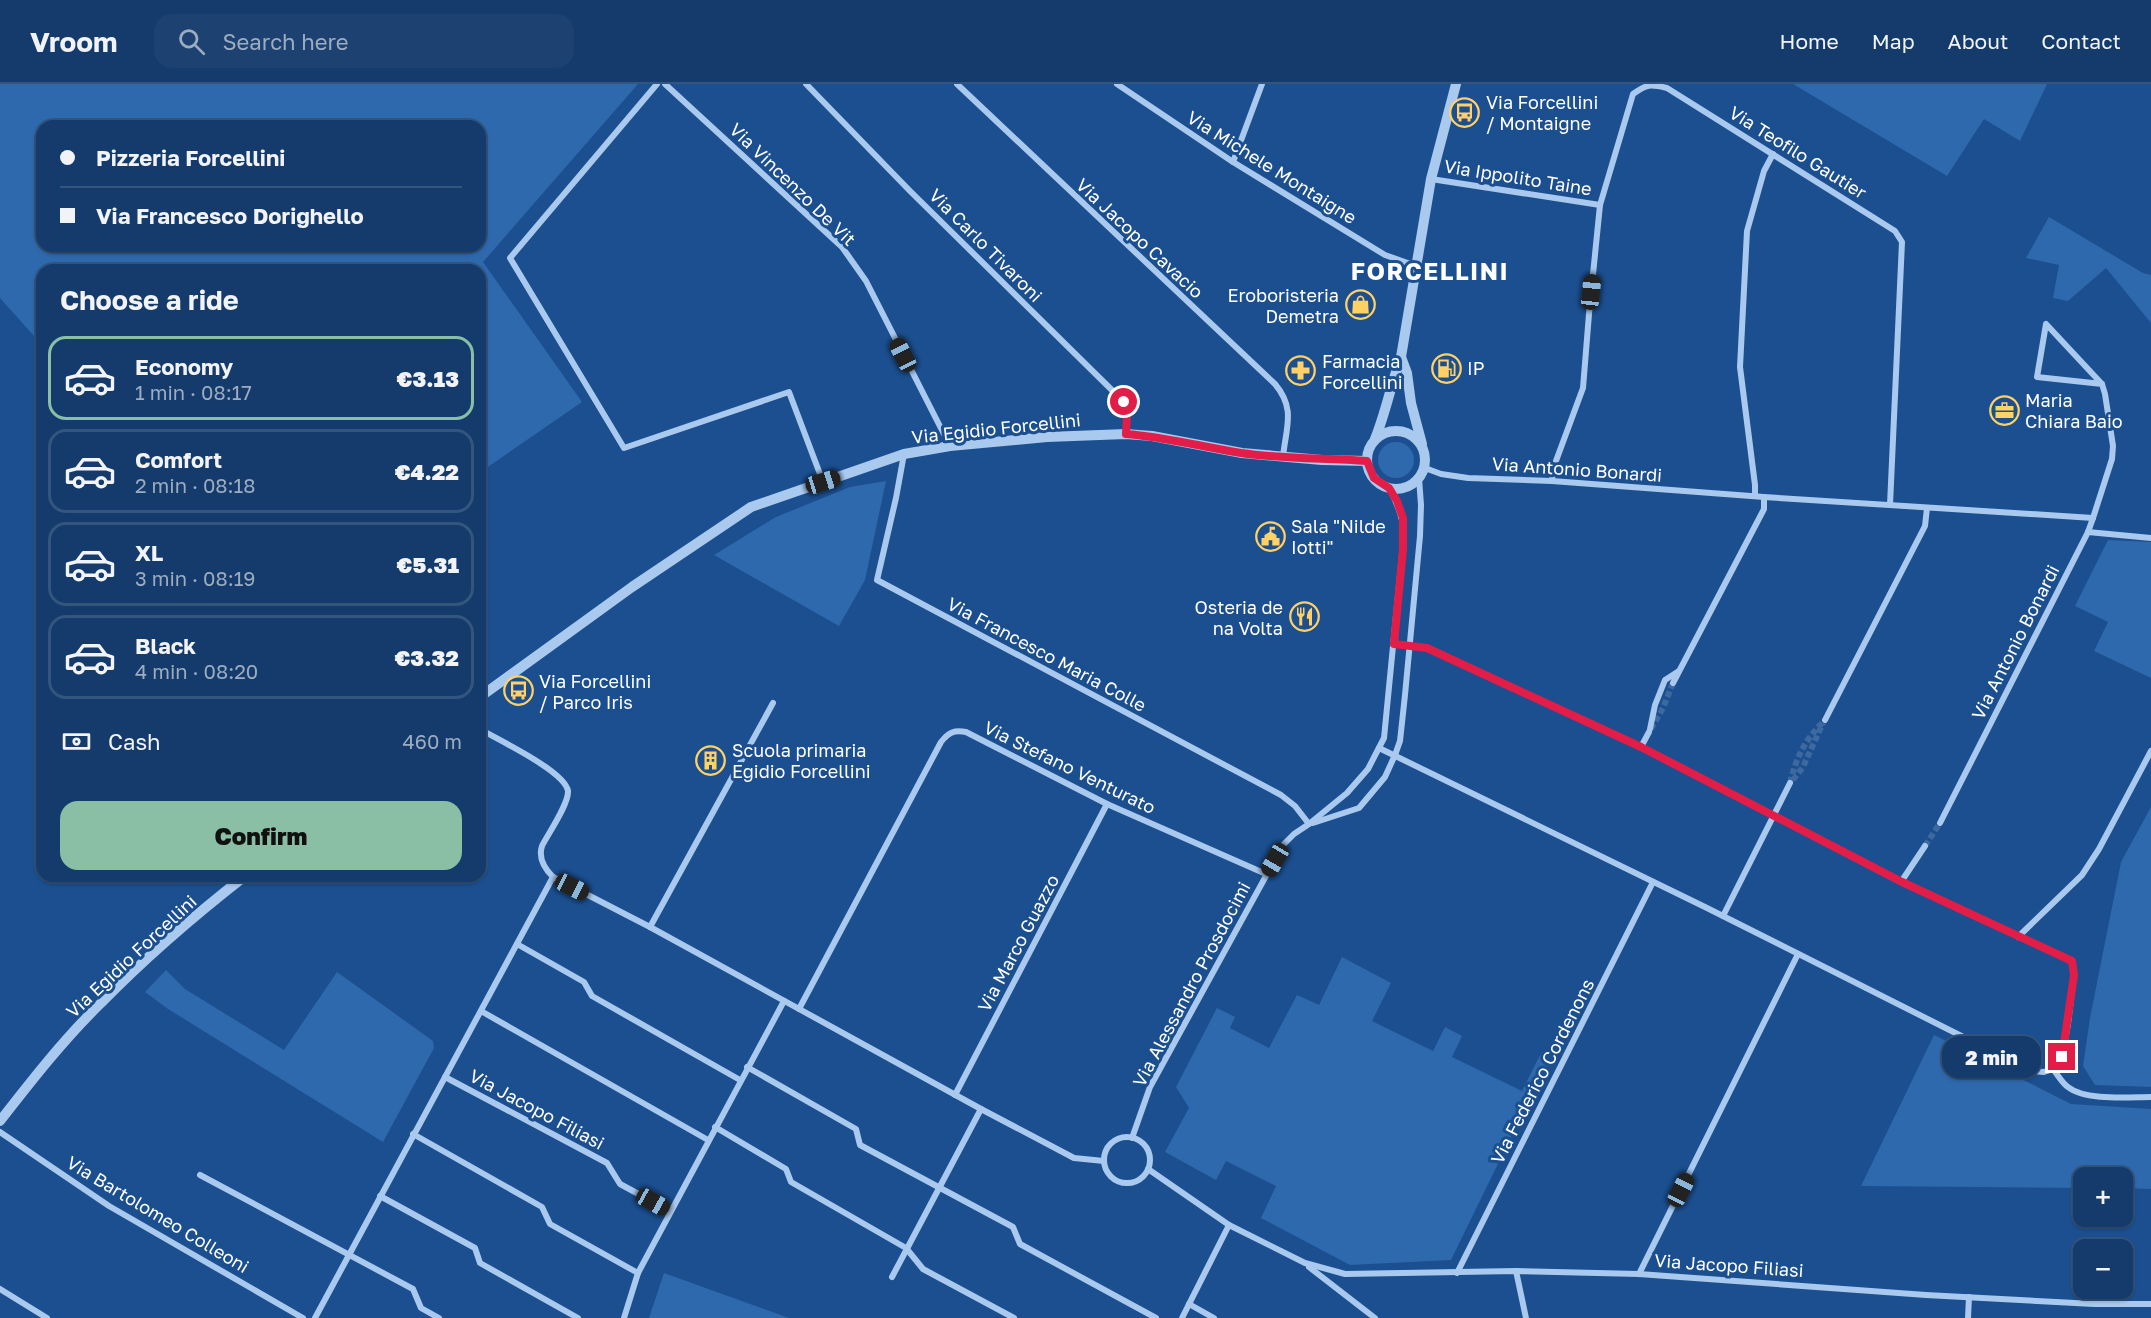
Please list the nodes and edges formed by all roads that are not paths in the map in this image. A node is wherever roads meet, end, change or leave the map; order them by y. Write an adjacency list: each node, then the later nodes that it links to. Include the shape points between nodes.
1 (657, 84): 24 (street, via 510,258 624,448 789,392)
2 (665, 84): 17 (street, Via Vincenzo De Vit, via 842,247 866,281)
3 (806, 84): 15 (street, Via Carlo Tivaroni, via 1124,402)
4 (957, 84): 20 (street, Via Jacopo Cavacio, via 1275,384 1285,396 1288,414)
5 (1117, 84): 9 (street, Via Michele Montaigne)
6 (1262, 84): 9 (street)
7 (1456, 84): 10 (street)
8 (1773, 154): 11 (street, Via Teofilo Gautier, via 1667,88 1646,85 1633,94); 26 (street, via 1764,171 1747,231 1740,367); 28 (street, Via Teofilo Gautier, via 1895,231 1902,242)
9 (1233, 162): 12 (street, Via Michele Montaigne, via 1385,255)
10 (1431, 179): 11 (street, Via Ippolito Taine); 12 (street)
11 (1600, 205): 23 (street, Via Teofilo Gautier, via 1583,388)
12 (1416, 266): 13 (street)
13 (1401, 357): 16 (street); 18 (street)
14 (2102, 384): 14 (street, via 2095,375 2046,324 2037,377); 30 (street, Via Antonio Bonardi, via 2113,446)
15 (1126, 434): 17 (street, Via Egidio Forcellini); 20 (street, Via Egidio Forcellini)
16 (1375, 439): 18 (street, via 1395,430 1415,437); 21 (street)
17 (950, 446): 19 (street, Via Egidio Forcellini)
18 (1422, 446): 22 (street, via 1426,457)
19 (904, 454): 24 (street, Via Egidio Forcellini); 49 (street, Via Francesco Maria Colle, via 877,580 1281,795)
20 (1283, 457): 21 (street, Via Egidio Forcellini)
21 (1367, 461): 25 (street, via 1374,478)
22 (1422, 473): 23 (street, Via Antonio Bonardi); 25 (street, via 1402,489); 34 (street, Via Alessandro Prosdocimi)
23 (1552, 481): 26 (street, Via Antonio Bonardi)
24 (823, 482): 37 (street, Via Egidio Forcellini, via 751,507)
25 (1389, 488): 33 (street, Via Alessandro Prosdocimi, via 1403,518 1404,534)
26 (1755, 496): 27 (street, Via Antonio Bonardi)
27 (1764, 497): 28 (street, Via Antonio Bonardi); 35 (street, via 1764,509)
28 (1890, 505): 29 (street, Via Antonio Bonardi)
29 (1927, 508): 30 (street, Via Antonio Bonardi); 39 (street, via 1925,526)
30 (2093, 518): 31 (street, Via Antonio Bonardi)
31 (2088, 532): 32 (street); 48 (street, Via Antonio Bonardi)
32 (2151, 538)
33 (1394, 644): 34 (street); 42 (street, Via Alessandro Prosdocimi, via 1386,731)
34 (1410, 645): 41 (street, via 1427,648); 44 (street, Via Alessandro Prosdocimi)
35 (1680, 670): 36 (street); 41 (street, via 1665,680)
36 (1673, 683)
37 (486, 693)
38 (773, 703): 57 (street)
39 (1825, 720)
40 (486, 732): 52 (street, via 542,764 565,784 566,802 540,854)
41 (1641, 747): 47 (street)
42 (1379, 748): 44 (street); 49 (street, Via Alessandro Prosdocimi, via 1368,769 1347,793)
43 (2151, 751): 58 (street, via 2082,875)
44 (1395, 756): 49 (street, Via Alessandro Prosdocimi, via 1385,777 1359,808); 54 (street)
45 (1791, 783): 47 (street)
46 (1107, 804): 51 (street, Via Stefano Venturato); 62 (street, Via Stefano Venturato, via 966,732 956,730 947,734); 68 (street, Via Marco Guazzo)
47 (1775, 815): 55 (street); 56 (street)
48 (1940, 823)
49 (1309, 824): 51 (street, Via Alessandro Prosdocimi, via 1283,845)
50 (1925, 846): 55 (street)
51 (1266, 874): 75 (street, Via Alessandro Prosdocimi, via 1150,1088)
52 (553, 877): 57 (street); 59 (street, Via Jacopo Filiasi)
53 (238, 882): 71 (street, Via Egidio Forcellini, via 102,1002)
54 (1653, 882): 56 (street); 89 (street, Via Federico Cordenons)
55 (1902, 882): 58 (street)
56 (1723, 916): 60 (street)
57 (650, 927): 61 (street)
58 (2018, 937): 65 (street, via 2072,961 2068,1024 2062,1057)
59 (517, 944): 63 (street, Via Jacopo Filiasi); 67 (street, via 584,982 592,996)
60 (1798, 954): 65 (street, via 2031,1071); 90 (street)
61 (784, 1000): 62 (street); 64 (street)
62 (799, 1009): 68 (street)
63 (480, 1011): 66 (street, Via Jacopo Filiasi); 76 (street)
64 (747, 1067): 67 (street); 80 (street, via 856,1129 860,1145)
65 (2053, 1069): 69 (street, via 2065,1085 2080,1093)
66 (445, 1077): 74 (street, Via Jacopo Filiasi); 82 (street, Via Jacopo Filiasi, via 607,1163 620,1184)
67 (740, 1080): 72 (street)
68 (955, 1095): 70 (street)
69 (2151, 1097)
70 (981, 1109): 77 (street, via 1074,1158); 80 (street)
71 (0, 1121)
72 (715, 1127): 76 (street); 84 (street, via 786,1169 791,1182)
73 (0, 1132): 97 (street, Via Bartolomeo Colleoni, via 109,1206)
74 (414, 1134): 81 (street, Via Jacopo Filiasi); 88 (street, via 542,1207 550,1224)
75 (1132, 1137): 77 (street, via 1110,1145); 78 (street, via 1149,1152)
76 (708, 1140): 82 (street)
77 (1104, 1161): 78 (street, via 1111,1176 1121,1182 1141,1179)
78 (1148, 1169): 83 (street, Via Jacopo Filiasi)
79 (201, 1175): 85 (street)
80 (938, 1188): 84 (street); 103 (street, via 1013,1227 1020,1244)
81 (380, 1196): 85 (street, Via Jacopo Filiasi); 100 (street, via 476,1248 480,1263)
82 (670, 1211): 88 (street)
83 (1229, 1225): 86 (street, Via Jacopo Filiasi); 94 (street)
84 (906, 1248): 91 (street); 102 (street, via 923,1269)
85 (348, 1255): 98 (street, Via Jacopo Filiasi); 99 (street, via 413,1289 421,1308)
86 (1305, 1263): 89 (street, Via Jacopo Filiasi, via 1345,1274); 106 (street, Via Jacopo Filiasi)
87 (1516, 1271): 89 (street, Via Jacopo Filiasi); 90 (street, Via Jacopo Filiasi); 107 (street)
88 (638, 1273): 101 (street)
89 (1457, 1273)
90 (1639, 1274): 93 (street, Via Jacopo Filiasi)
91 (892, 1277)
92 (0, 1289): 96 (street)
93 (1969, 1297): 95 (street, Via Jacopo Filiasi); 108 (street)
94 (1190, 1304): 104 (street); 105 (street)
95 (2151, 1304)
96 (47, 1318)
97 (303, 1318)
98 (315, 1318)
99 (439, 1318)
100 (578, 1318)
101 (624, 1318)
102 (1014, 1318)
103 (1156, 1318)
104 (1182, 1318)
105 (1214, 1318)
106 (1375, 1318)
107 (1526, 1318)
108 (1968, 1318)

